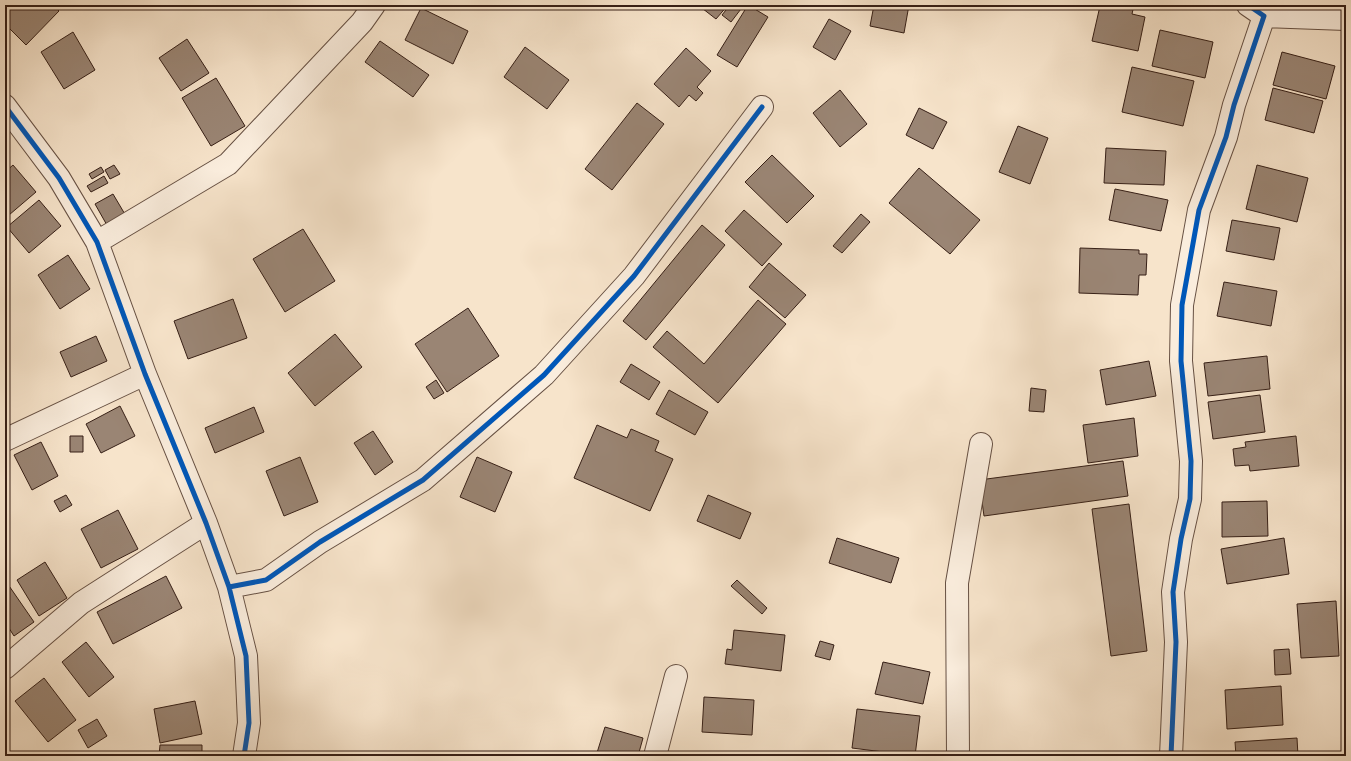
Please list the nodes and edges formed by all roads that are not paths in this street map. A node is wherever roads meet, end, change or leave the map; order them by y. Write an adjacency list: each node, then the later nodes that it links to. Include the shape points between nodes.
1 (374, 5): 6 (street, via 362,22 228,164)
2 (1256, 11): 3 (street); 17 (street, via 1226,137 1199,210 1182,305 1181,361 1191,462 1190,499 1173,592 1176,642)
3 (1346, 19)
4 (5, 106): 6 (street, via 59,178)
5 (762, 107): 11 (street, via 634,276 544,375 423,480 320,542 266,580)
6 (97, 242): 7 (street)
7 (145, 374): 8 (street); 10 (street)
8 (5, 440)
9 (981, 444): 16 (street, via 957,583)
10 (206, 523): 11 (street); 12 (street, via 81,603)
11 (229, 587): 14 (street, via 246,656 249,723)
12 (5, 668)
13 (676, 676): 15 (street)
14 (244, 756)
15 (655, 756)
16 (958, 756)
17 (1171, 756)

